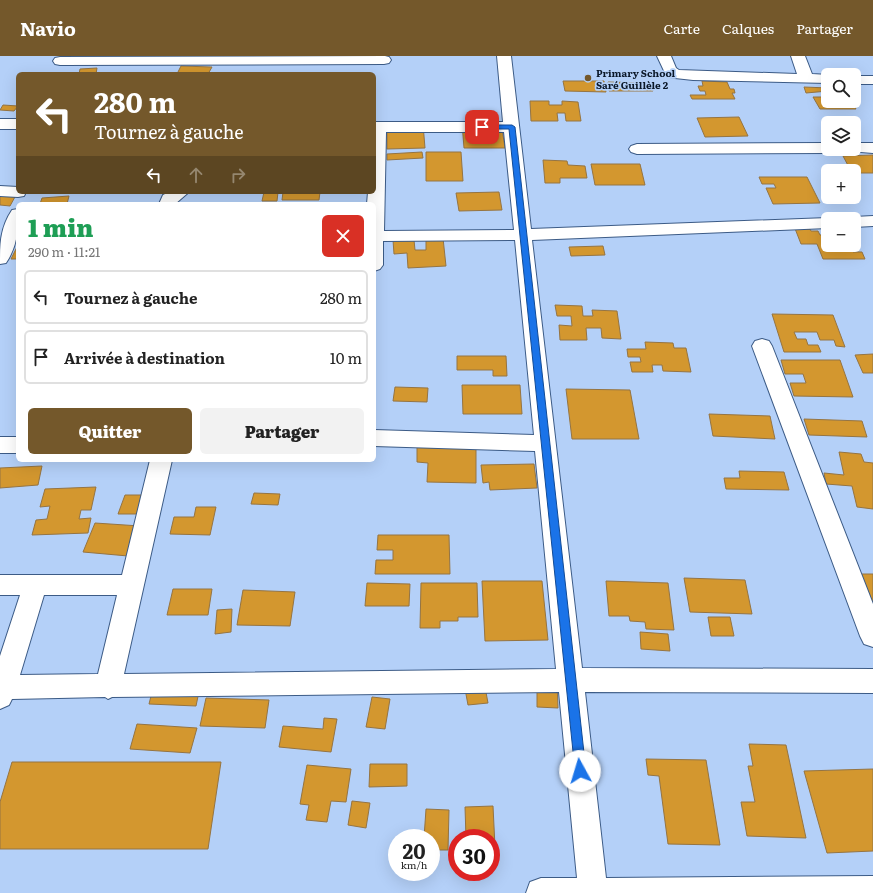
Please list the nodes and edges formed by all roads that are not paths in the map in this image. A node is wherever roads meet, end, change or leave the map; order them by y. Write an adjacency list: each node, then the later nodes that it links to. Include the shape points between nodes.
1 (504, 56): 13 (street)
2 (664, 56): 6 (street, via 670,70 675,74)
3 (798, 56): 6 (street)
4 (384, 60): 5 (street)
5 (59, 64)
6 (806, 78): 7 (street)
7 (821, 79)
8 (861, 80): 9 (street)
9 (873, 80)
10 (0, 124): 11 (street)
11 (16, 124)
12 (376, 127): 13 (street)
13 (512, 127): 24 (street)
14 (821, 148): 17 (street)
15 (861, 148): 16 (street)
16 (873, 148)
17 (638, 149)
18 (0, 191): 19 (street)
19 (16, 192)
20 (178, 194): 21 (street)
21 (168, 202)
22 (16, 217): 25 (street)
23 (821, 223): 24 (street)
24 (523, 235): 26 (street); 30 (street)
25 (5, 236): 27 (street)
26 (376, 236)
27 (0, 259)
28 (762, 346): 37 (street)
29 (376, 438): 30 (street)
30 (545, 443): 38 (street)
31 (0, 445): 32 (street)
32 (16, 445)
33 (161, 462): 36 (street)
34 (0, 585): 35 (street)
35 (34, 585): 36 (street); 41 (street)
36 (132, 585): 40 (street)
37 (873, 636)
38 (571, 680): 39 (street); 40 (street); 44 (street)
39 (873, 681)
40 (108, 686): 41 (street)
41 (2, 692)
42 (860, 892): 44 (street)
43 (541, 893): 44 (street)
44 (593, 893)

